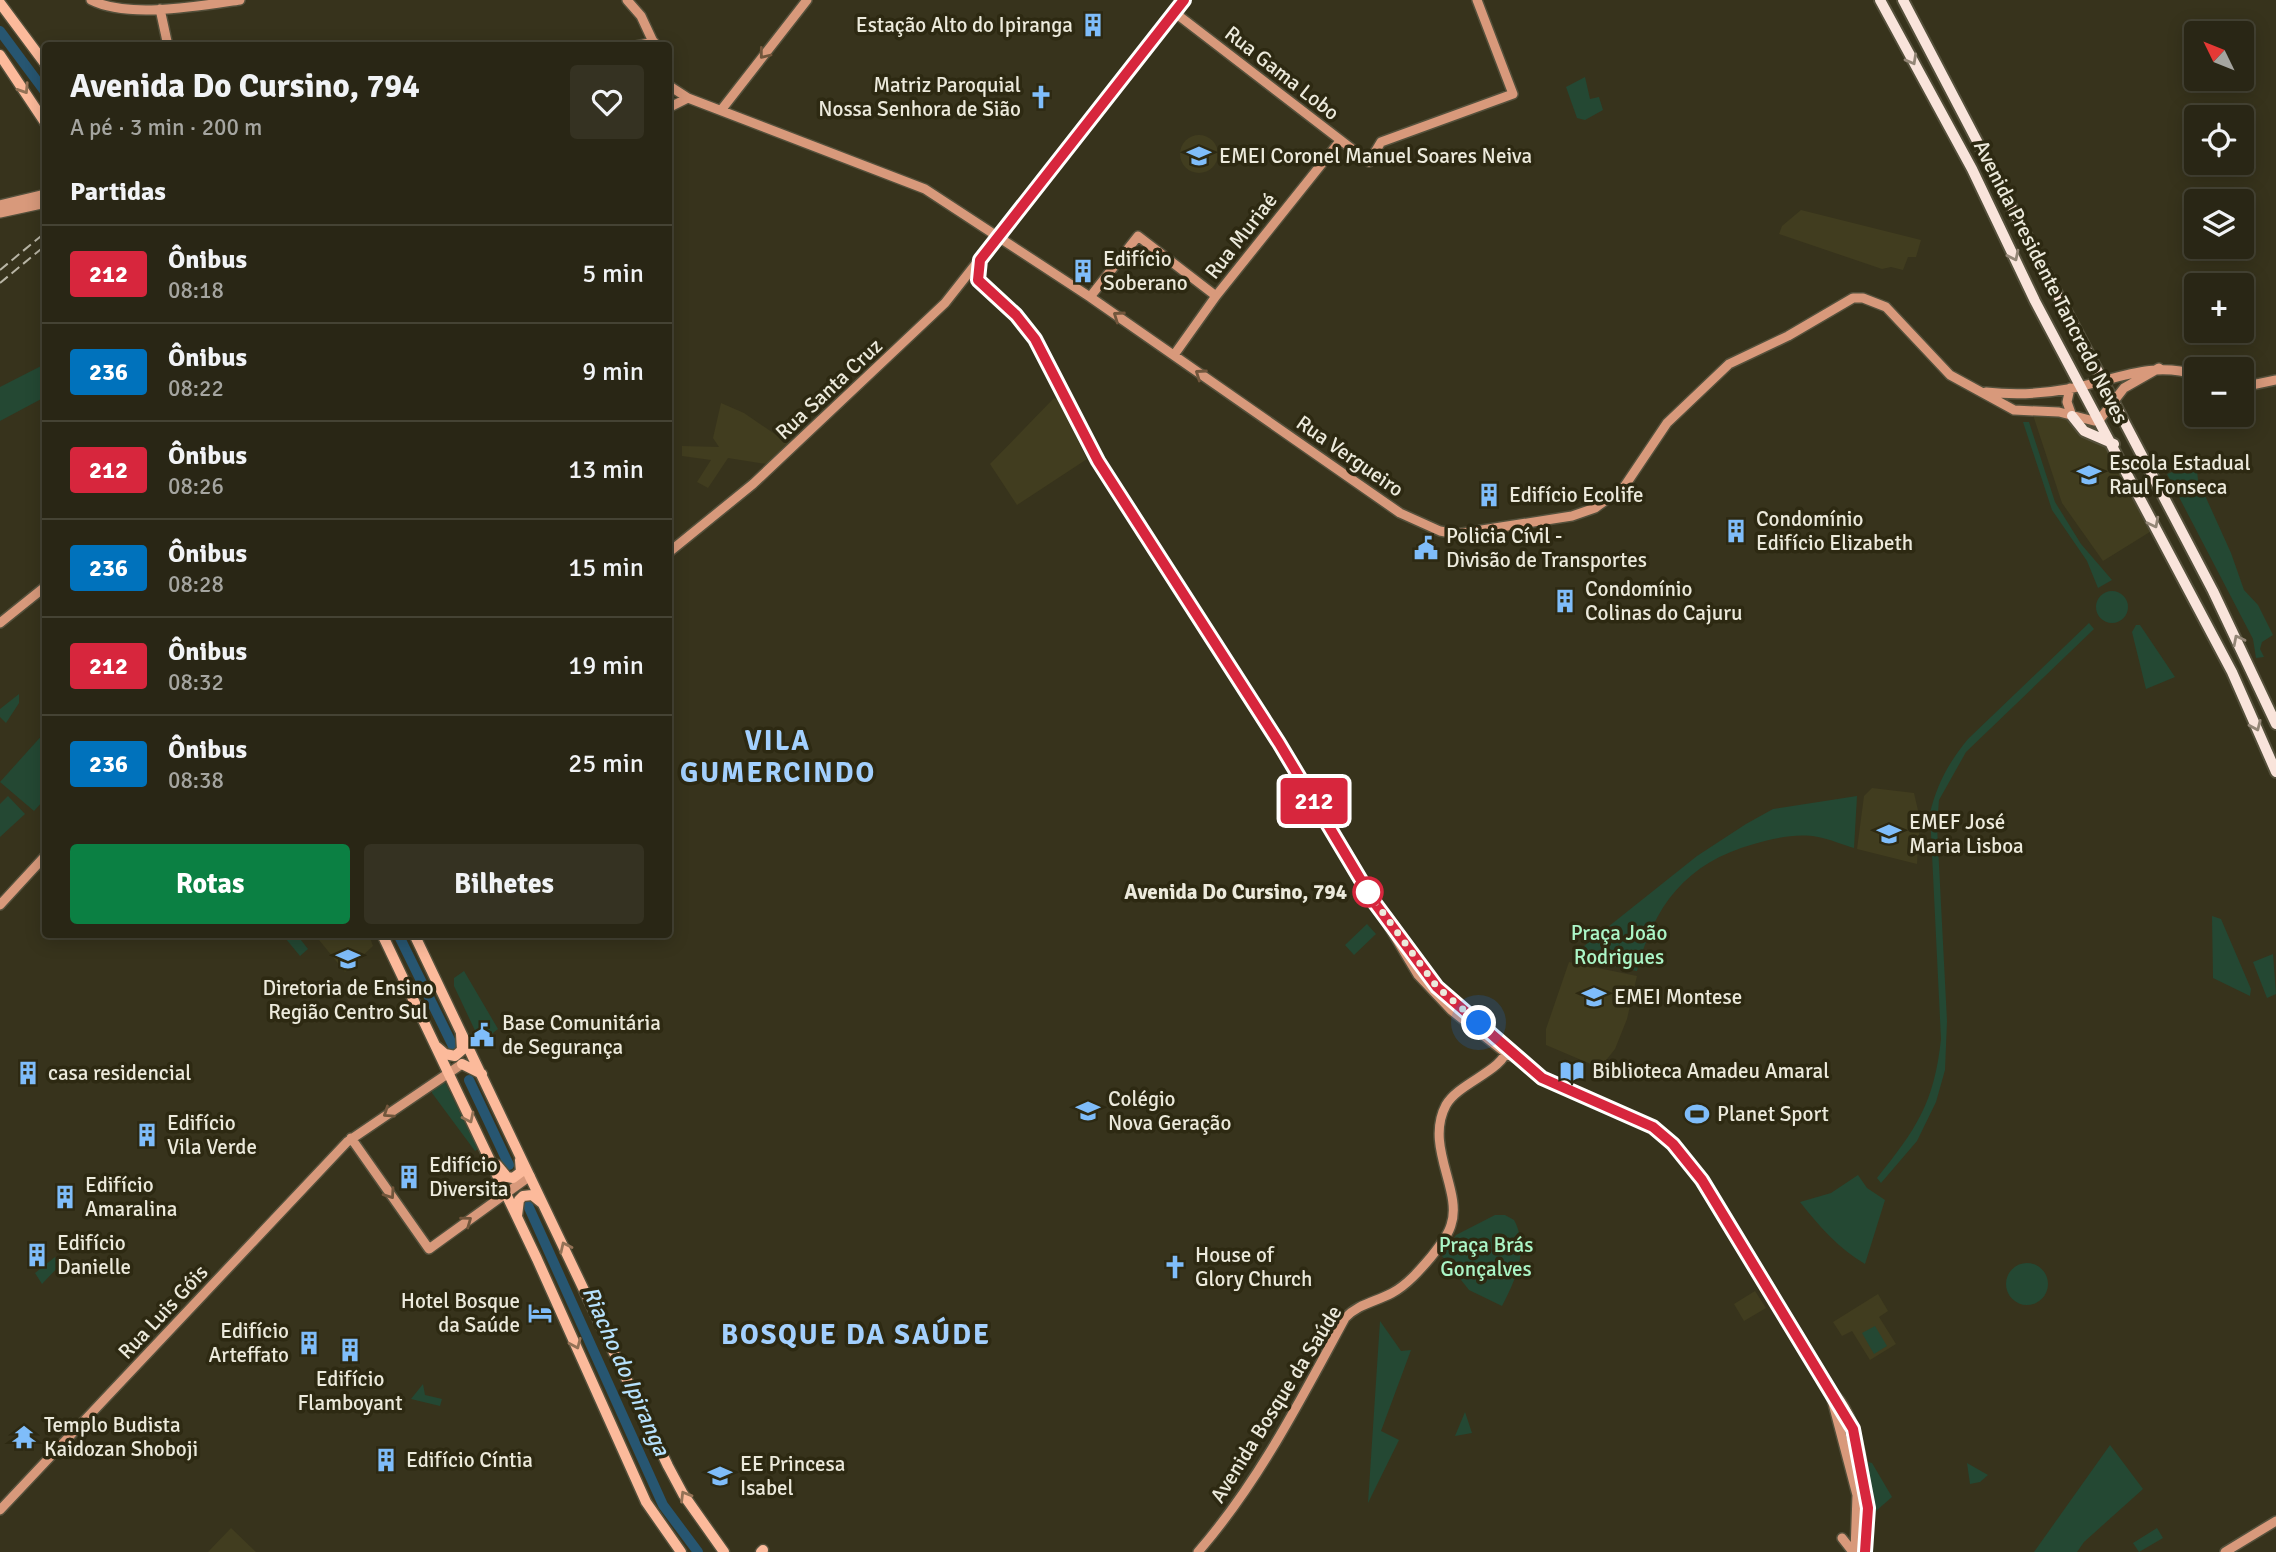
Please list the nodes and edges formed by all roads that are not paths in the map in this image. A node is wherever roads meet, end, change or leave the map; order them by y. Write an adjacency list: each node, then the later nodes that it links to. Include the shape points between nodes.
1 (91, 0): 10 (main road, via 122,9)
2 (240, 0): 10 (main road)
3 (627, 0): 13 (main road)
4 (807, 0): 19 (main road, one-way to 19)
5 (1184, 0): 11 (main road, Rua Santa Cruz)
6 (1477, 0): 21 (main road, Rua Gama Lobo, via 1513,94 1377,145 1368,162)
7 (1880, 0): 37 (highway, Avenida Presidente Tancredo Neves, one-way to 37)
8 (1903, 0): 35 (highway, Avenida Presidente Tancredo Neves)
9 (0, 2): 15 (main road)
10 (160, 9): 12 (main road)
11 (1174, 12): 21 (main road, Rua Gama Lobo); 26 (main road, Rua Santa Cruz)
12 (167, 42)
13 (653, 42)
14 (0, 55): 20 (main road, one-way to 20)
15 (42, 60)
16 (672, 88): 17 (main road, Rua Vergueiro)
17 (688, 99): 18 (main road); 19 (main road, Rua Vergueiro)
18 (672, 107)
19 (722, 109): 26 (main road, Rua Vergueiro, via 901,177)
20 (42, 118)
21 (1340, 141): 30 (main road, Rua Muriaé)
22 (42, 195): 24 (main road)
23 (42, 204): 25 (main road)
24 (0, 205)
25 (0, 213)
26 (998, 235): 27 (main road, Rua Santa Cruz); 31 (main road, Rua Vergueiro)
27 (980, 260): 28 (main road); 29 (main road, Rua Santa Cruz)
28 (978, 280): 29 (main road); 59 (main road, via 1035,339 1082,433 1431,992)
29 (960, 285): 48 (main road, Rua Santa Cruz, via 753,484)
30 (1216, 296): 31 (main road, via 1138,236); 32 (main road, Rua Muriaé)
31 (1090, 297): 32 (main road, Rua Vergueiro, one-way to 31)
32 (1174, 355): 40 (main road, Rua Vergueiro, one-way to 32, via 1950,374 1888,309 1853,298 1729,364 1667,423 1624,487 1595,508 1572,516 1456,534 1400,513)
33 (2159, 368): 34 (main road, Rua Vergueiro); 35 (main road, Rua Vergueiro); 42 (main road, via 2124,388)
34 (2184, 373)
35 (2102, 380): 37 (main road, Rua Vergueiro); 42 (highway, Avenida Presidente Tancredo Neves)
36 (2276, 380): 38 (main road)
37 (2083, 385): 39 (main road, Rua Vergueiro); 46 (highway, Avenida Presidente Tancredo Neves)
38 (2254, 385)
39 (2070, 388): 41 (main road, Rua Vergueiro); 45 (main road, via 2067,402)
40 (1981, 391): 41 (main road, Rua Vergueiro); 43 (main road, Rua Vergueiro)
41 (2048, 391): 43 (main road, via 2023,400); 44 (main road, via 2059,399)
42 (2112, 401): 46 (main road); 51 (highway, Avenida Presidente Tancredo Neves, one-way to 42, via 2231,626)
43 (2014, 410): 44 (main road, Rua Vergueiro)
44 (2053, 411): 45 (main road, Rua Vergueiro)
45 (2072, 416): 46 (main road, Rua Vergueiro); 47 (highway, via 2084,431)
46 (2101, 419): 47 (highway, Avenida Presidente Tancredo Neves)
47 (2114, 444): 52 (highway, Avenida Presidente Tancredo Neves, one-way to 52, via 2232,672)
48 (672, 550)
49 (42, 589): 50 (main road)
50 (0, 623)
51 (2276, 724)
52 (2276, 772)
53 (42, 859): 54 (main road)
54 (0, 905)
55 (384, 938): 58 (main road)
56 (416, 938): 57 (main road)
57 (458, 1024): 58 (main road, via 463,1046 460,1054 450,1057); 64 (main road)
58 (433, 1044): 63 (main road)
59 (1503, 1047): 60 (main road); 62 (main road, Avenida Bosque da Saúde)
60 (1520, 1061): 62 (main road); 72 (main road, via 1552,1084 1644,1122 1673,1144 1702,1180)
61 (462, 1064): 63 (main road, Rua Luis Góis); 64 (main road)
62 (1496, 1064): 80 (main road, Avenida Bosque da Saúde, via 1456,1093 1441,1115 1440,1146 1450,1196 1445,1224 1426,1262 1402,1286 1345,1318 1239,1500)
63 (448, 1073): 65 (main road, Rua Luis Góis, one-way to 65); 67 (main road, one-way to 67)
64 (482, 1074): 66 (main road)
65 (351, 1138): 69 (main road, one-way to 69, via 429,1249); 75 (main road, Rua Luis Góis)
66 (521, 1156): 67 (main road, via 521,1172 513,1178); 68 (main road)
67 (491, 1162): 69 (main road)
68 (528, 1177): 69 (main road); 70 (main road)
69 (507, 1193): 71 (main road)
70 (546, 1207): 71 (main road, via 526,1195 519,1200); 79 (main road, one-way to 70, via 668,1466)
71 (517, 1216): 78 (main road, one-way to 78, via 646,1502)
72 (1829, 1390): 73 (main road); 74 (main road, via 1853,1429)
73 (1841, 1429): 74 (main road); 81 (main road, via 1857,1495)
74 (1860, 1453): 82 (main road, via 1869,1522)
75 (0, 1510)
76 (2276, 1521): 83 (main road)
77 (1842, 1538): 81 (main road)
78 (681, 1552)
79 (724, 1552)
80 (1198, 1552)
81 (1854, 1552)
82 (1865, 1552)
83 (2225, 1552)

